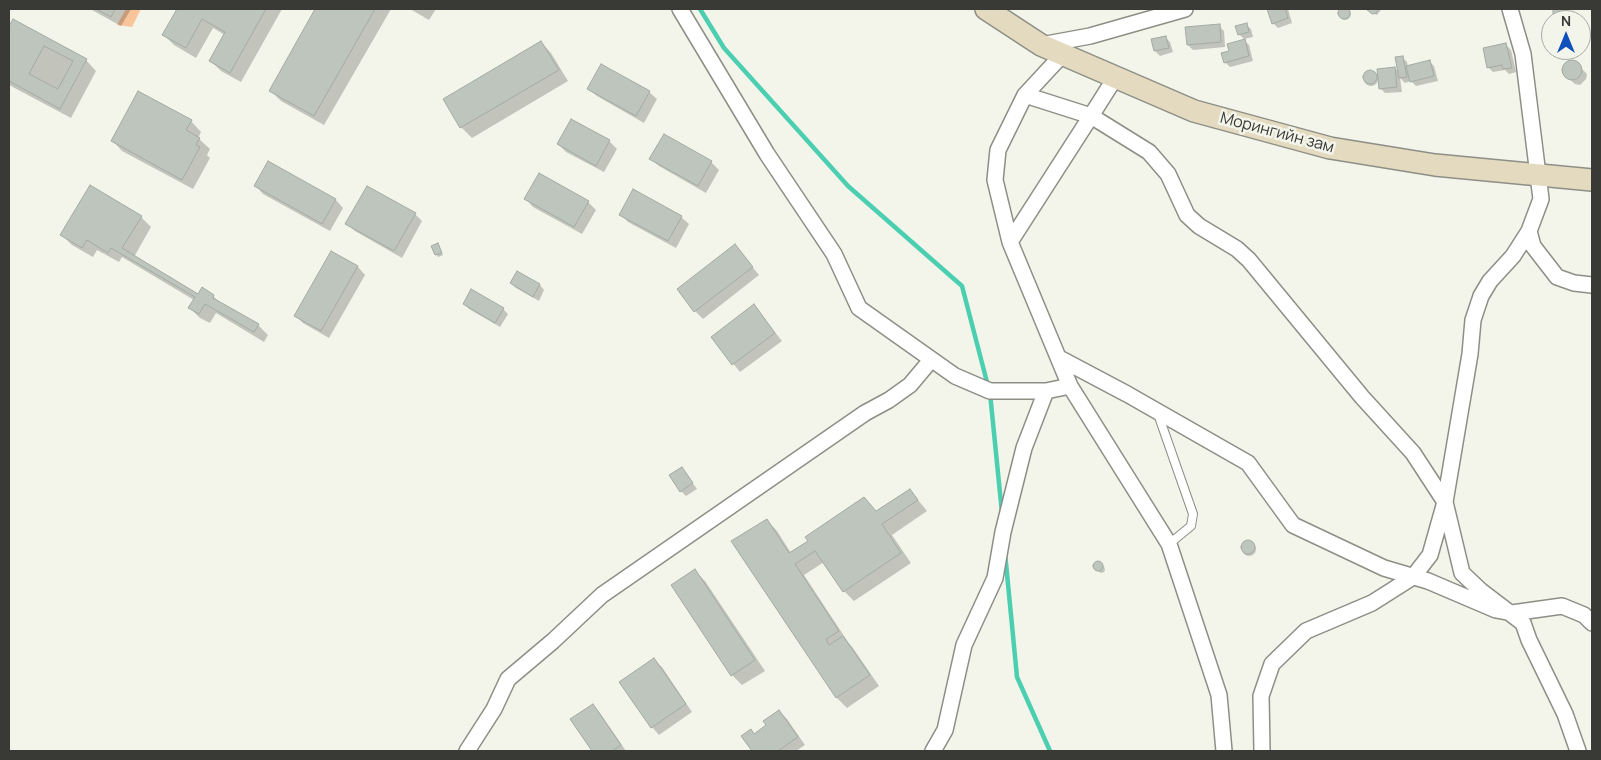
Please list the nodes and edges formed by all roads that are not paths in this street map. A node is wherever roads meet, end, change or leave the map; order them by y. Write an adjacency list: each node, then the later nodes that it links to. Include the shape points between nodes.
1 (680, 9): 16 (street, via 767,154 834,254 859,308)
2 (986, 9): 5 (main road, Морингийн зам)
3 (1185, 9): 5 (street, via 1090,36)
4 (1510, 9): 10 (street, via 1523,54)
5 (1041, 45): 6 (main road, Морингийн зам)
6 (1063, 54): 7 (main road, Морингийн зам); 8 (street)
7 (1115, 78): 9 (street); 10 (main road, Морингийн зам, via 1194,111 1330,148 1435,165)
8 (1025, 94): 9 (street); 13 (street, via 998,150 995,180)
9 (1091, 116): 13 (street); 20 (street, via 1149,152 1168,174 1187,214 1249,260 1412,453)
10 (1538, 175): 11 (main road, Морингийн зам); 12 (street, via 1541,199)
11 (1592, 180)
12 (1529, 231): 14 (street, via 1533,246 1557,277); 20 (street, via 1513,256 1490,281 1473,320)
13 (1010, 242): 15 (street)
14 (1592, 285)
15 (1058, 358): 17 (street); 19 (street)
16 (931, 360): 18 (street, via 955,376 990,391); 25 (street, via 910,385 602,595 508,679 494,709)
17 (1070, 386): 18 (street); 21 (street)
18 (1046, 391): 26 (street, via 1024,448 995,578 964,645 945,730)
19 (1157, 412): 21 (lane, via 1193,514 1191,526); 22 (street, via 1248,463 1293,525 1384,568)
20 (1445, 502): 22 (street, via 1430,555); 23 (street, via 1462,572 1481,591)
21 (1169, 544): 27 (street, via 1219,695)
22 (1413, 577): 23 (street, via 1496,610); 28 (street, via 1372,603 1306,630 1272,664 1261,696)
23 (1512, 613): 24 (street, via 1562,606 1584,615); 29 (street, via 1523,623 1566,714)
24 (1592, 623)
25 (467, 751)
26 (933, 751)
27 (1224, 751)
28 (1262, 751)
29 (1578, 751)

